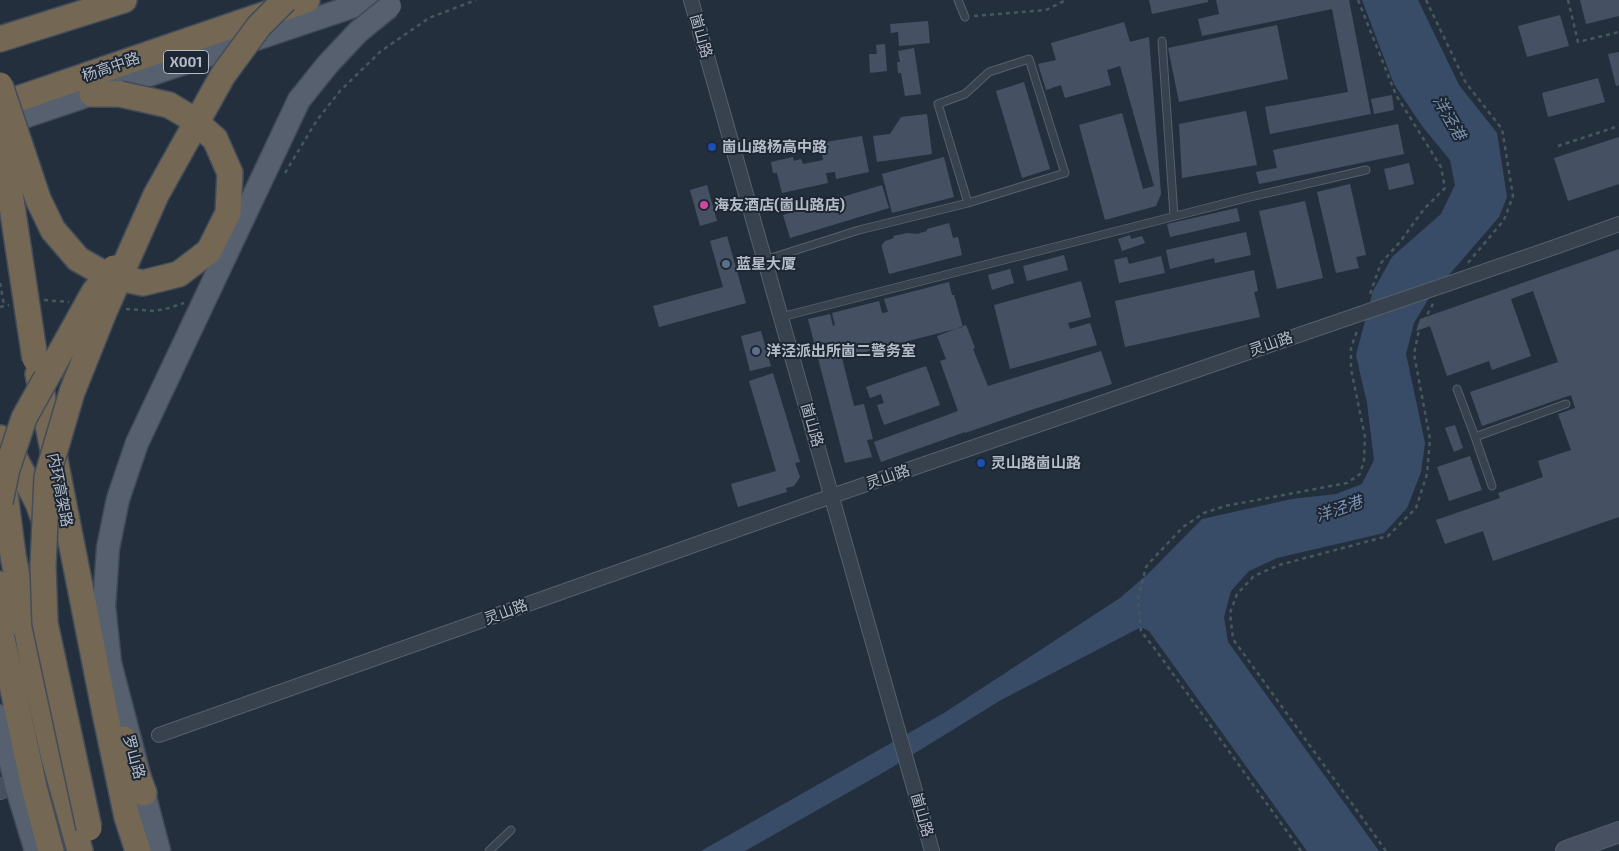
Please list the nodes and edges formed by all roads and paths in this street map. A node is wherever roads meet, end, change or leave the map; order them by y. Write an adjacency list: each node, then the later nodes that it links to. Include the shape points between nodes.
1 (124, 0): 16 (highway)
2 (266, 0): 18 (highway, bridge, via 240,34)
3 (285, 0): 18 (highway, bridge, via 259,26)
4 (307, 0): 21 (highway, 杨高中路 / X001)
5 (476, 0): 26 (path, via 429,18 370,61 316,120)
6 (691, 0): 31 (street, 崮山路)
7 (958, 0): 14 (lane)
8 (1052, 0): 13 (path)
9 (1066, 0): 13 (path)
10 (1426, 0): 32 (path, via 1466,83 1502,130 1512,196 1504,220)
11 (1568, 0): 15 (path, via 1578,42)
12 (388, 2): 20 (main road, X001); 48 (main road, bridge, via 328,64 299,100 137,443 118,499 108,548)
13 (1053, 6): 14 (path, via 1046,10)
14 (965, 17)
15 (1619, 32)
16 (0, 39)
17 (1162, 41): 28 (lane)
18 (223, 75): 30 (highway, bridge, via 156,194)
19 (0, 85): 20 (highway, bridge, via 38,199 53,230 78,259 106,275 143,283 180,274 209,251 228,213 230,173 215,139 191,118 169,105 120,94)
20 (92, 94): 22 (main road, X001)
21 (0, 105)
22 (0, 125): 48 (highway, 内环高架路, bridge, via 35,359)
23 (1619, 126): 24 (path)
24 (1558, 146)
25 (1366, 170): 28 (lane)
26 (281, 180)
27 (968, 203): 27 (lane, via 1065,174 1029,59 989,72 965,94 938,104); 31 (lane, via 859,230)
28 (1174, 216): 36 (lane)
29 (1619, 224): 43 (street, 灵山路, bridge)
30 (133, 245): 44 (highway, bridge, via 94,292 24,418 6,468); 55 (highway, bridge, via 72,392 47,477 43,566 45,623)
31 (765, 260): 36 (street, 崮山路)
32 (1467, 263)
33 (0, 283): 35 (path)
34 (1436, 299): 66 (path, via 1419,330 1414,354 1430,439 1427,474 1416,508 1388,536 1279,565 1254,576 1237,594 1230,614 1234,639)
35 (4, 306)
36 (781, 317): 43 (street, 崮山路)
37 (1457, 389): 39 (lane)
38 (1566, 404): 39 (lane)
39 (1474, 437): 42 (lane)
40 (0, 438): 60 (highway, bridge, via 13,455 38,503 55,551 71,609 96,745)
41 (0, 459): 59 (highway, via 13,555 34,669)
42 (1492, 486)
43 (832, 496): 50 (street, 灵山路); 64 (street, 崮山路)
44 (0, 502)
45 (1146, 567): 65 (path, via 1138,600 1141,632)
46 (0, 584): 58 (highway)
47 (0, 629): 57 (highway)
48 (102, 663): 52 (highway); 61 (highway, 内环高架路, via 127,817)
49 (0, 716): 51 (main road)
50 (159, 735)
51 (6, 787): 56 (main road)
52 (144, 793): 62 (main road, 罗山路)
53 (511, 830): 63 (lane)
54 (1619, 832): 67 (street)
55 (92, 840)
56 (36, 851)
57 (51, 851)
58 (65, 851)
59 (80, 851)
60 (122, 851)
61 (138, 851)
62 (159, 851)
63 (489, 851)
64 (932, 851)
65 (1301, 851)
66 (1386, 851)
67 (1566, 851)

